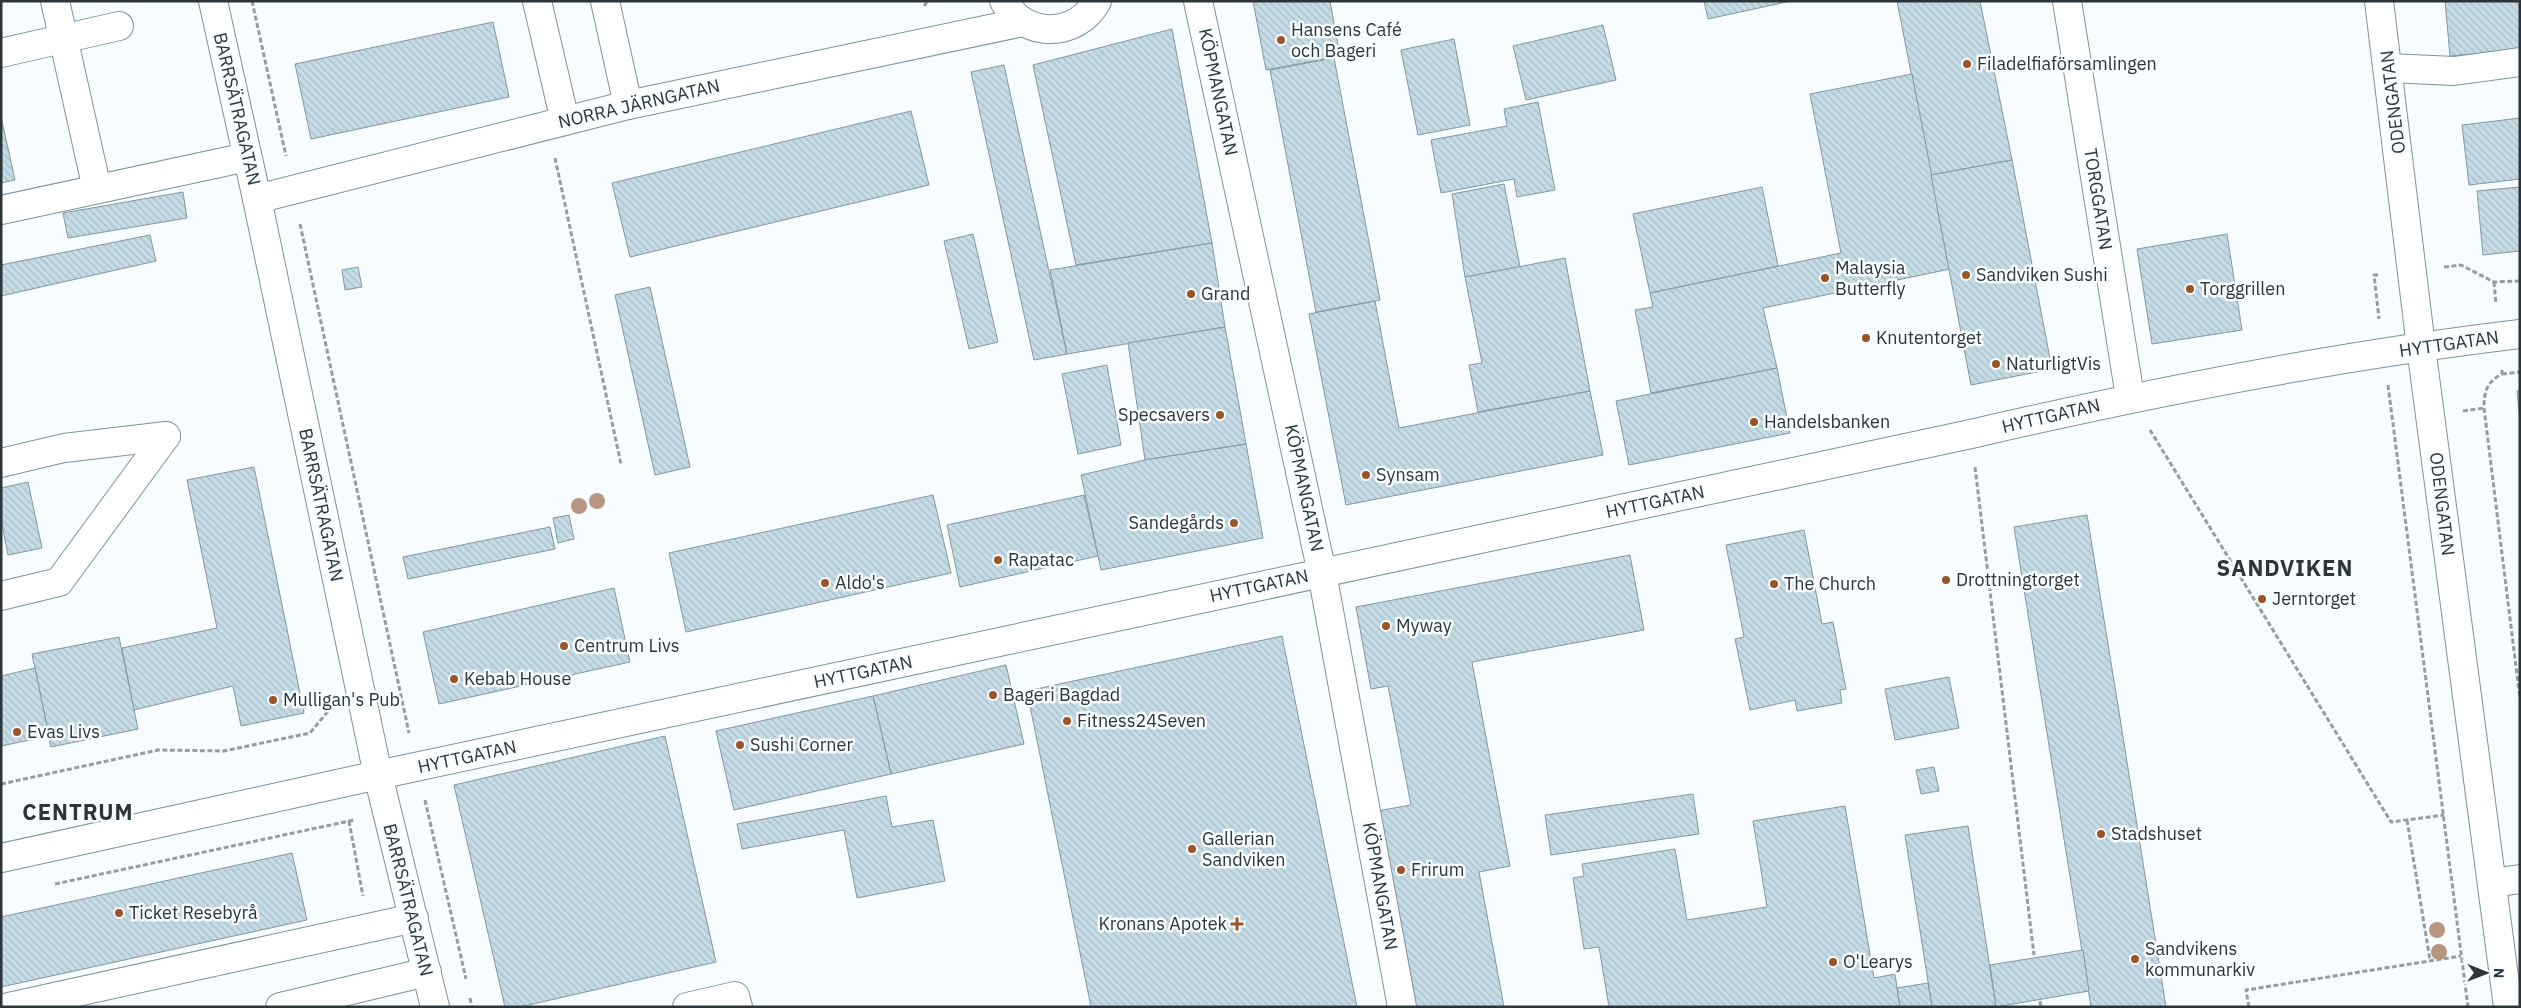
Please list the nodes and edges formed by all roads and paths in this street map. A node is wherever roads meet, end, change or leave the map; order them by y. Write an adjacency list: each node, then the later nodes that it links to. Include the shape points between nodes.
1 (55, 1): 13 (street)
2 (213, 1): 19 (street, BARRSÄTRAGATAN)
3 (252, 1): 21 (path)
4 (538, 1): 18 (street)
5 (605, 1): 17 (street)
6 (1004, 1): 11 (street)
7 (1198, 1): 37 (street, KÖPMANGATAN)
8 (2067, 1): 33 (street, TORGGATAN)
9 (2380, 1): 16 (street, ODENGATAN)
10 (1100, 2): 11 (street, via 1078,22 1063,29 1047,30)
11 (1023, 22): 17 (street, NORRA JÄRNGATAN)
12 (119, 26): 13 (street)
13 (64, 39): 14 (street); 20 (street)
14 (1, 53)
15 (2520, 62): 16 (street, via 2454,70)
16 (2389, 68): 24 (street, ODENGATAN)
17 (628, 105): 18 (street, NORRA JÄRNGATAN)
18 (555, 123): 21 (street, NORRA JÄRNGATAN); 36 (path, via 553,149)
19 (247, 157): 20 (street); 22 (street, BARRSÄTRAGATAN)
20 (98, 189): 23 (street)
21 (293, 191): 22 (street, NORRA JÄRNGATAN); 43 (path)
22 (257, 199): 44 (street, BARRSÄTRAGATAN)
23 (1, 210)
24 (2412, 270): 27 (path, via 2461,265); 29 (street, ODENGATAN)
25 (2374, 276): 30 (path)
26 (2520, 281): 27 (path)
27 (2494, 282): 28 (path)
28 (2509, 335): 29 (street, HYTTGATAN); 32 (path)
29 (2421, 346): 30 (street, HYTTGATAN); 52 (street, ODENGATAN)
30 (2384, 354): 33 (street, HYTTGATAN); 47 (path)
31 (2520, 372): 32 (path)
32 (2502, 374): 39 (path, via 2487,387 2484,408)
33 (2130, 397): 34 (street, HYTTGATAN); 48 (path, via 2391,822)
34 (1971, 434): 37 (street, HYTTGATAN); 56 (path)
35 (1, 463): 38 (street, via 64,448 166,436 59,582)
36 (621, 464)
37 (1322, 573): 43 (street, HYTTGATAN); 67 (street, KÖPMANGATAN)
38 (1, 596)
39 (2520, 700)
40 (330, 709): 41 (path)
41 (331, 718)
42 (310, 733): 45 (path, via 224,750 158,750)
43 (416, 768): 44 (street, HYTTGATAN); 64 (path)
44 (378, 775): 46 (street, HYTTGATAN); 54 (street, BARRSÄTRAGATAN)
45 (1, 784)
46 (342, 784): 49 (path); 50 (street, HYTTGATAN)
47 (2443, 815): 48 (path); 57 (path)
48 (2407, 820): 58 (path)
49 (349, 822): 53 (path); 55 (path)
50 (1, 858)
51 (2520, 880): 52 (street)
52 (2492, 883): 71 (street, ODENGATAN)
53 (47, 885)
54 (414, 918): 55 (street); 59 (street, BARRSÄTRAGATAN)
55 (369, 928): 61 (street)
56 (2034, 955)
57 (2461, 956): 58 (path); 70 (path)
58 (2430, 960): 69 (path, via 2246,990)
59 (427, 972): 62 (street); 63 (street, BARRSÄTRAGATAN)
60 (2040, 1001): 68 (path)
61 (9, 1007)
62 (280, 1007)
63 (435, 1007)
64 (472, 1007)
65 (687, 1007): 66 (street, via 735,996)
66 (738, 1007)
67 (1402, 1007)
68 (2041, 1007)
69 (2248, 1007)
70 (2468, 1007)
71 (2508, 1007)

